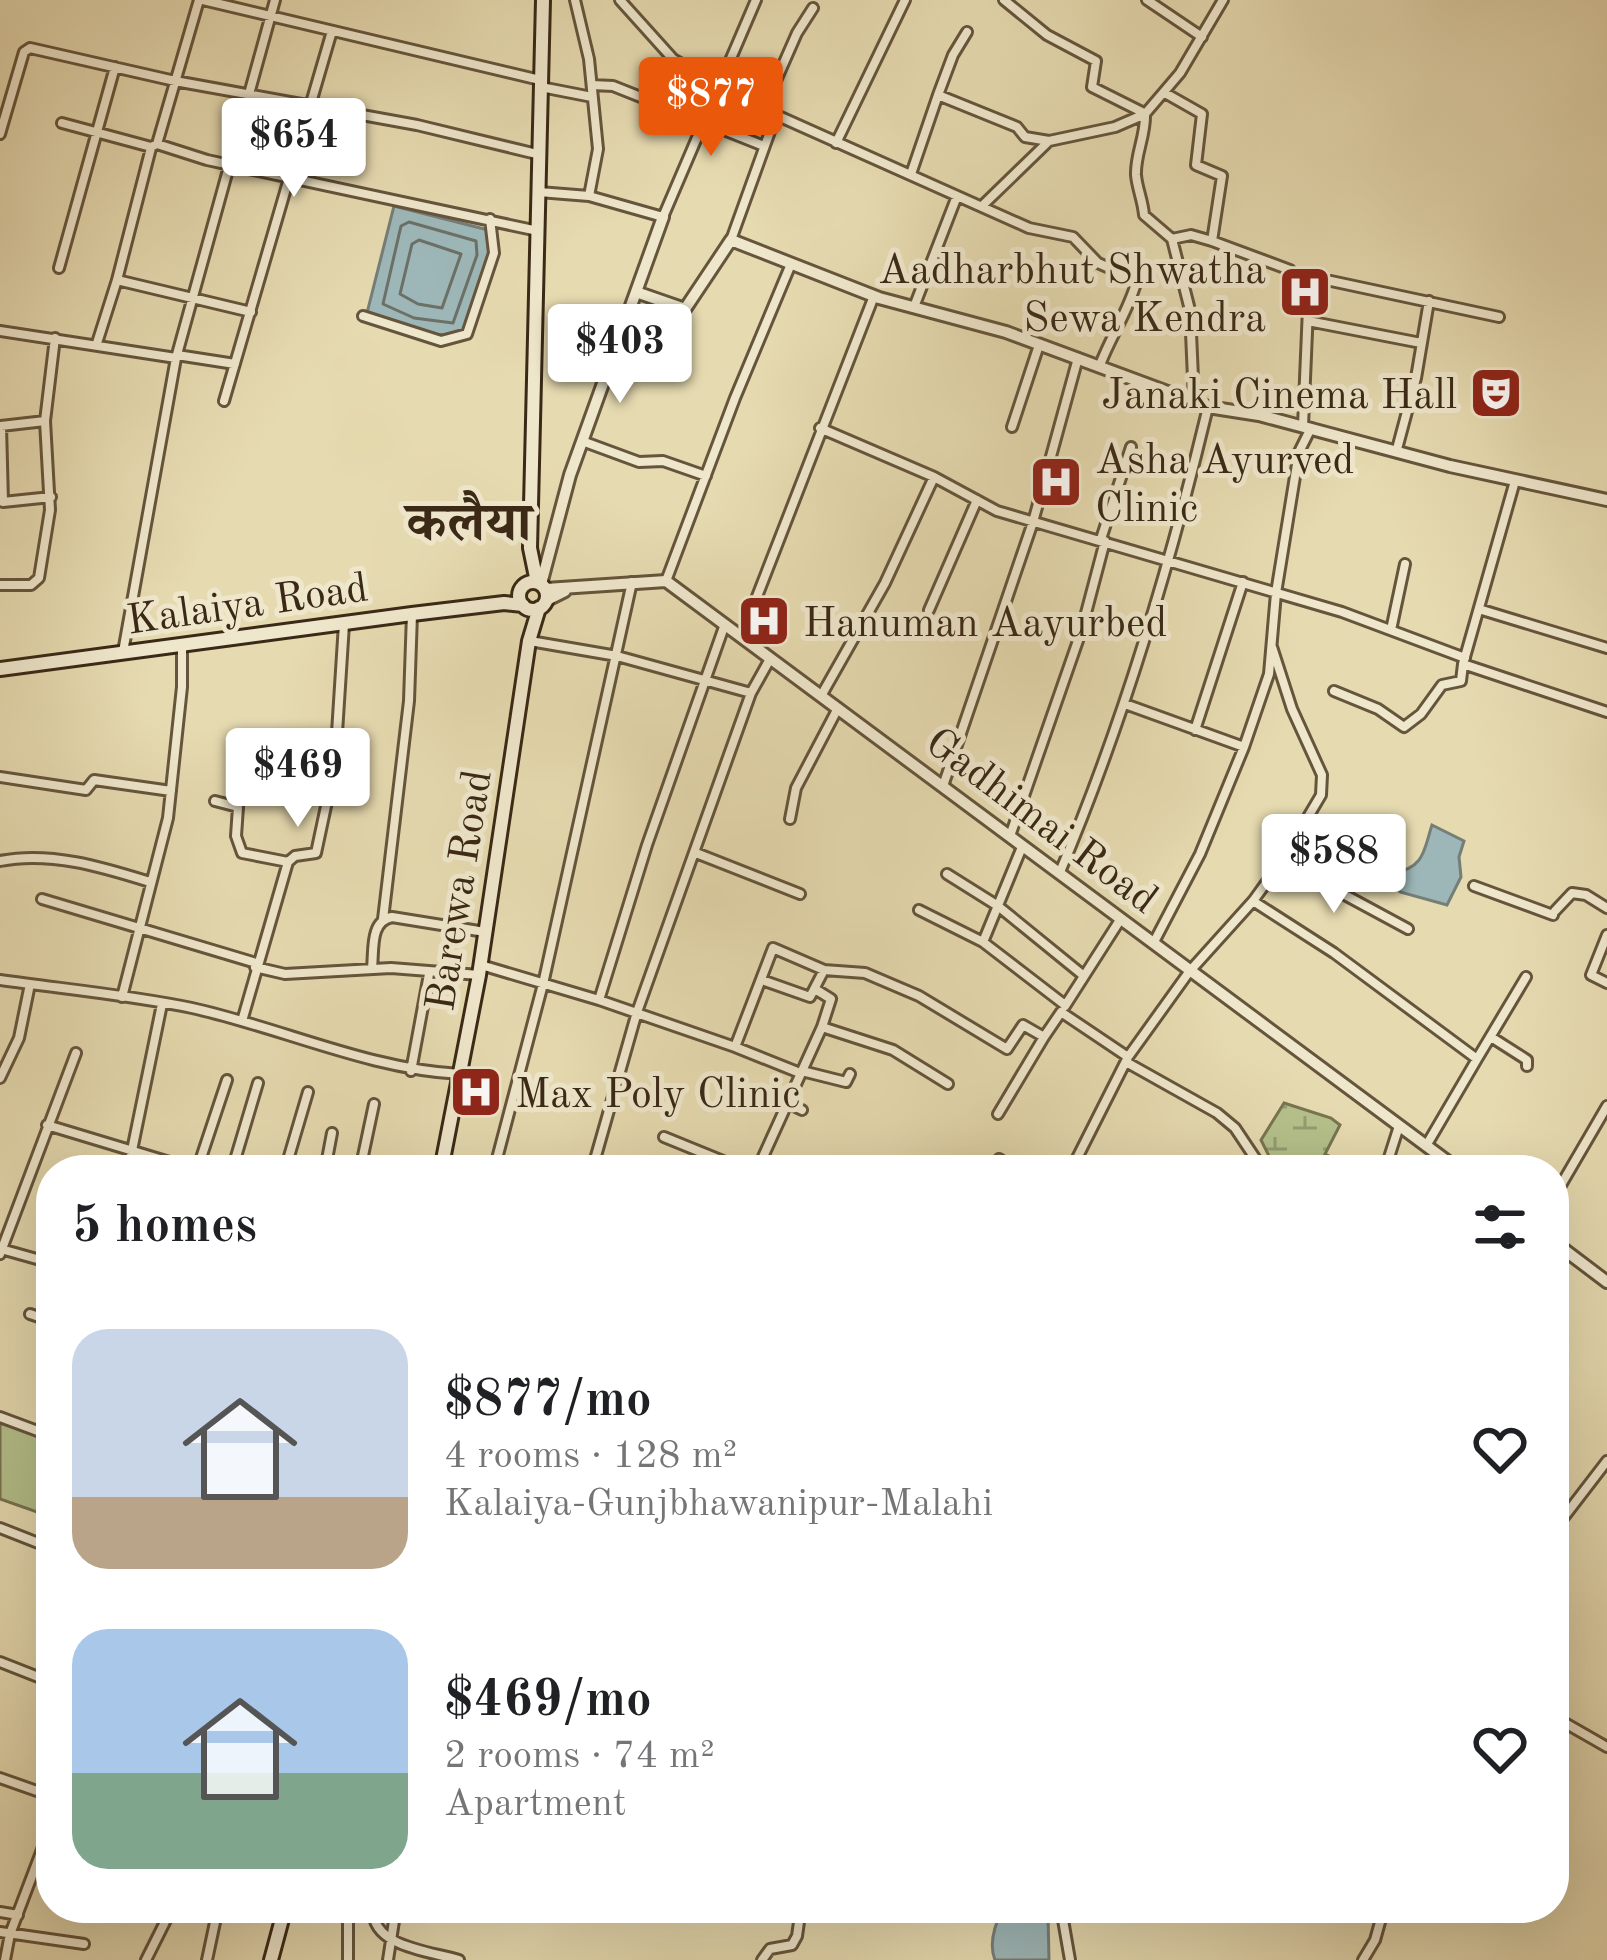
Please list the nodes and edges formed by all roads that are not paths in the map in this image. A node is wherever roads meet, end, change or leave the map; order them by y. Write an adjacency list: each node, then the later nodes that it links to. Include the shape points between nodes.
1 (201, 0): 15 (street); 20 (street)
2 (275, 0): 15 (street)
3 (543, 0): 21 (main road, Barewa Road)
4 (575, 0): 23 (street)
5 (620, 0): 14 (street)
6 (644, 0): 14 (street)
7 (756, 0): 22 (street)
8 (904, 0): 37 (street)
9 (1004, 0): 30 (street, via 1096,61 1091,87)
10 (1147, 0): 18 (street)
11 (1209, 0): 12 (street)
12 (1221, 4): 18 (street)
13 (813, 8): 29 (street)
14 (633, 11): 22 (street, via 673,58)
15 (270, 15): 16 (street); 26 (street)
16 (332, 31): 21 (street); 28 (street)
17 (967, 32): 25 (street)
18 (1202, 37): 24 (street)
19 (115, 67): 20 (street); 34 (street); 35 (street, via 29,48)
20 (175, 81): 26 (street); 38 (street)
21 (541, 83): 27 (street); 40 (main road, Barewa Road)
22 (718, 84): 29 (street, via 743,89); 33 (street)
23 (592, 85): 27 (street); 33 (street)
24 (1165, 93): 30 (street); 53 (street, via 1202,114 1196,165 1222,176)
25 (938, 95): 36 (street); 42 (street)
26 (250, 96): 28 (street); 41 (street)
27 (592, 97): 45 (street, via 598,149)
28 (310, 107): 40 (street); 43 (street)
29 (764, 108): 31 (street)
30 (1145, 114): 36 (street); 51 (street, via 1136,175 1144,215)
31 (776, 115): 37 (street); 39 (street)
32 (62, 122): 34 (street)
33 (703, 122): 39 (street); 48 (street)
34 (97, 132): 38 (street); 55 (street)
35 (0, 134)
36 (1049, 141): 47 (street)
37 (836, 143): 42 (street)
38 (154, 145): 41 (street); 56 (street)
39 (764, 146): 52 (street)
40 (541, 155): 44 (main road, Barewa Road)
41 (230, 163): 43 (street); 60 (street)
42 (910, 174): 46 (street)
43 (290, 177): 49 (street); 63 (street)
44 (539, 192): 45 (street); 50 (main road, Barewa Road)
45 (590, 196): 48 (street)
46 (957, 196): 47 (street); 62 (street)
47 (982, 206): 75 (street, via 1029,228 1073,236 1098,263 1137,280)
48 (663, 218): 58 (street)
49 (490, 219): 50 (street); 64 (street, via 494,253 467,334 441,341)
50 (538, 231): 101 (main road, Barewa Road)
51 (1172, 239): 53 (street); 77 (street, via 1190,310)
52 (731, 240): 54 (street); 58 (street, via 686,309)
53 (1212, 241): 66 (street, via 1290,270)
54 (791, 265): 59 (street); 86 (street)
55 (59, 268)
56 (116, 280): 60 (street); 69 (street)
57 (1331, 281): 61 (street)
58 (636, 292): 83 (street)
59 (874, 296): 62 (street); 82 (street)
60 (194, 299): 63 (street); 72 (street)
61 (1429, 302): 65 (street); 70 (street)
62 (914, 307): 71 (street)
63 (251, 311): 74 (street)
64 (363, 316)
65 (1498, 317)
66 (1308, 321): 70 (street); 81 (street)
67 (0, 331): 68 (street)
68 (55, 338): 69 (street); 79 (street)
69 (97, 343): 72 (street)
70 (1421, 343): 85 (street)
71 (1039, 344): 73 (street); 80 (street)
72 (177, 356): 74 (street); 113 (street)
73 (1078, 357): 75 (street); 92 (street)
74 (236, 364): 76 (street)
75 (1100, 365): 77 (street)
76 (224, 401)
77 (1194, 403): 78 (street)
78 (1208, 407): 81 (street); 94 (street)
79 (45, 421): 89 (street); 89 (street, via 1,426 3,502)
80 (1012, 427)
81 (1307, 427): 85 (street); 100 (street)
82 (820, 428): 87 (street); 108 (street)
83 (582, 441): 86 (street); 101 (street)
84 (1131, 447): 93 (street)
85 (1397, 449): 88 (street)
86 (706, 476): 97 (street)
87 (934, 477): 90 (street); 121 (street)
88 (1515, 481): 91 (street); 103 (street)
89 (51, 497): 99 (street, via 39,578)
90 (977, 500): 92 (street); 102 (street)
91 (1607, 500)
92 (1033, 522): 93 (street); 130 (street)
93 (1103, 540): 94 (street); 134 (street, via 1081,632)
94 (1169, 559): 98 (street); 122 (street)
95 (1406, 565): 107 (street)
96 (632, 581): 97 (street); 101 (street); 114 (street)
97 (666, 581): 106 (street, Gadhimai Road)
98 (1243, 582): 100 (street); 125 (street)
99 (0, 585)
100 (1276, 593): 107 (street); 111 (street)
101 (534, 597): 104 (main road, Kalaiya Road); 109 (main road, Barewa Road)
102 (929, 610)
103 (1482, 610): 112 (street); 116 (street)
104 (412, 614): 105 (main road, Kalaiya Road); 150 (street, via 410,700)
105 (344, 622): 110 (main road, Kalaiya Road); 127 (street)
106 (726, 622): 108 (street, Gadhimai Road); 118 (street)
107 (1391, 630): 116 (street)
108 (742, 635): 115 (street, Gadhimai Road)
109 (529, 641): 114 (street); 154 (main road, Barewa Road)
110 (182, 644): 113 (main road, Kalaiya Road); 131 (street)
111 (1272, 647): 126 (street); 138 (street, via 1322,775 1321,795)
112 (1607, 648)
113 (123, 652): 117 (main road, Kalaiya Road)
114 (617, 656): 118 (street); 170 (street)
115 (770, 658): 120 (street); 121 (street, Gadhimai Road)
116 (1464, 661): 119 (street, via 1461,681 1442,685 1405,727); 124 (street)
117 (0, 669)
118 (703, 680): 120 (street); 173 (street)
119 (1334, 691)
120 (751, 693): 136 (street)
121 (821, 696): 123 (street, Gadhimai Road)
122 (1125, 704): 125 (street); 140 (street)
123 (838, 708): 130 (street, Gadhimai Road); 133 (street, via 796,788)
124 (1607, 712)
125 (1195, 730): 126 (street)
126 (1244, 747): 157 (street)
127 (335, 764): 128 (street); 139 (street, via 316,854)
128 (249, 768)
129 (0, 777): 131 (street)
130 (943, 786): 134 (street, Gadhimai Road)
131 (171, 791): 142 (street)
132 (215, 801): 139 (street, via 238,807 242,853)
133 (790, 819)
134 (1010, 837): 135 (street, Gadhimai Road)
135 (1022, 847): 140 (street, Gadhimai Road); 147 (street)
136 (696, 853): 144 (street); 176 (street)
137 (0, 861): 142 (street, via 52,858)
138 (1282, 861): 146 (street); 153 (street)
139 (288, 862): 158 (street)
140 (1060, 872): 151 (street, Gadhimai Road)
141 (946, 874): 147 (street)
142 (150, 882): 152 (street)
143 (1474, 886): 148 (street, via 1554,913 1572,893)
144 (800, 894)
145 (42, 898): 152 (street)
146 (1252, 901): 162 (street); 184 (street)
147 (998, 906): 156 (street); 164 (street)
148 (1607, 908)
149 (919, 910): 156 (street)
150 (383, 919): 154 (street); 159 (street)
151 (1120, 920): 157 (street, Gadhimai Road); 164 (street)
152 (139, 927): 158 (street); 172 (street)
153 (1408, 929)
154 (485, 932): 160 (main road, Barewa Road)
155 (1607, 934): 168 (street, via 1591,975)
156 (982, 942): 175 (street)
157 (1154, 942): 162 (street, Gadhimai Road)
158 (256, 965): 159 (street, via 285,974); 177 (street)
159 (372, 968): 163 (street)
160 (480, 970): 163 (street); 170 (street); 188 (main road, Barewa Road)
161 (824, 970): 167 (street, via 773,948); 171 (street); 180 (street, via 866,973 1007,1048 1023,1025)
162 (1189, 972): 183 (street); 201 (street, Gadhimai Road)
163 (429, 974): 186 (street)
164 (1084, 976): 175 (street)
165 (1526, 977): 179 (street)
166 (0, 980): 169 (street)
167 (762, 980): 171 (street, via 811,997); 181 (street)
168 (1607, 983)
169 (30, 984): 172 (street); 190 (street)
170 (543, 984): 173 (street); 215 (street)
171 (815, 989): 178 (street, via 831,999)
172 (122, 998): 174 (street)
173 (599, 1000): 176 (street)
174 (161, 1004): 177 (street); 205 (street)
175 (1063, 1008): 180 (street); 183 (street)
176 (637, 1012): 181 (street); 216 (street)
177 (242, 1021): 186 (street)
178 (822, 1027): 187 (street); 193 (street, via 893,1051)
179 (1491, 1036): 184 (street); 185 (street)
180 (1044, 1037): 199 (street)
181 (735, 1047): 187 (street)
182 (76, 1053): 200 (street)
183 (1127, 1059): 219 (street); 220 (street, via 1235,1127)
184 (1477, 1059): 204 (street)
185 (1527, 1066)
186 (411, 1071): 188 (street)
187 (801, 1072): 189 (street, via 846,1082); 195 (street)
188 (460, 1074): 214 (main road, Barewa Road)
189 (850, 1074)
190 (0, 1078)
191 (227, 1079): 209 (street)
192 (258, 1083): 210 (street)
193 (948, 1084)
194 (308, 1092): 211 (street)
195 (787, 1103): 198 (street); 218 (street)
196 (374, 1104): 213 (street)
197 (1607, 1106): 224 (street)
198 (802, 1110)
199 (998, 1114)
200 (47, 1125): 205 (street); 206 (street)
201 (1399, 1126): 204 (street, Gadhimai Road); 221 (street)
202 (332, 1133): 212 (street)
203 (664, 1137): 217 (street)
204 (1426, 1146): 222 (street, Gadhimai Road)
205 (132, 1152): 207 (street); 208 (street)
206 (37, 1155)
207 (131, 1155)
208 (143, 1155)
209 (201, 1155)
210 (237, 1155)
211 (287, 1155)
212 (328, 1155)
213 (363, 1155)
214 (444, 1155)
215 (498, 1155)
216 (596, 1155)
217 (708, 1155)
218 (764, 1155)
219 (1079, 1155)
220 (1253, 1155)
221 (1390, 1155)
222 (1438, 1155)
223 (36, 1157): 226 (street)
224 (1569, 1171)
225 (0, 1210): 226 (street)
226 (16, 1214): 227 (street)
227 (1, 1251): 229 (street)
228 (1569, 1253): 230 (street)
229 (36, 1259)
230 (1607, 1282)
231 (29, 1314): 232 (street)
232 (36, 1315)
233 (0, 1417): 234 (street)
234 (36, 1430)
235 (1607, 1461): 236 (street)
236 (1569, 1509)
237 (0, 1528): 238 (street)
238 (36, 1542)
239 (0, 1662): 240 (street)
240 (36, 1674)
241 (1569, 1725): 242 (street)
242 (1607, 1747)
243 (0, 1778): 244 (street)
244 (36, 1791)
245 (36, 1861): 247 (street)
246 (0, 1912): 247 (street)
247 (18, 1915): 257 (street)
248 (164, 1923): 261 (street)
249 (216, 1923): 262 (street)
250 (280, 1923): 263 (main road)
251 (348, 1923): 264 (street)
252 (373, 1923): 258 (street)
253 (394, 1923): 258 (street)
254 (799, 1923): 267 (street, via 792,1945 770,1949)
255 (1065, 1923): 268 (street)
256 (1380, 1923): 269 (street)
257 (5, 1933): 259 (street); 260 (street)
258 (392, 1940): 265 (street); 266 (street)
259 (84, 1944)
260 (3, 1958)
261 (146, 1960)
262 (207, 1960)
263 (271, 1960)
264 (348, 1960)
265 (388, 1960)
266 (459, 1960)
267 (762, 1960)
268 (1070, 1960)
269 (1363, 1960)

